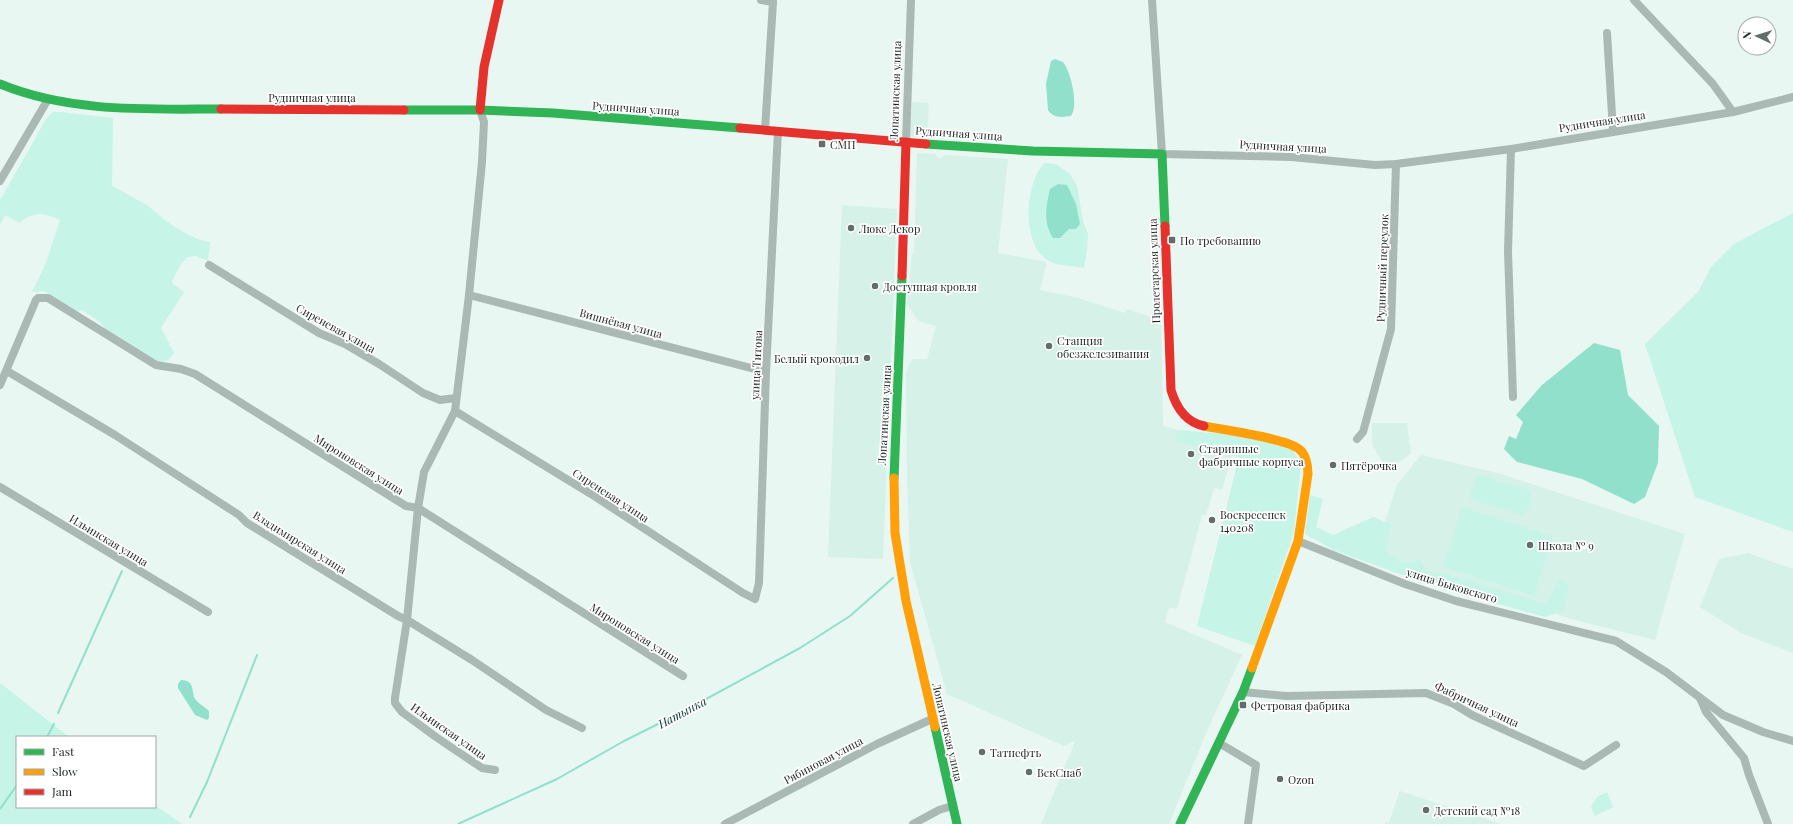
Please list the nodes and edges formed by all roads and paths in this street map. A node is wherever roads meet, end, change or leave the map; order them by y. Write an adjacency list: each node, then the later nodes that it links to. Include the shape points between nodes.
1 (499, 0): 11 (street, via 484,67)
2 (761, 0): 6 (street)
3 (911, 0): 16 (street, Лопатинская улица)
4 (1152, 0): 18 (street, Пролетарская улица)
5 (1634, 0): 12 (street, via 1713,84)
6 (773, 1): 13 (street)
7 (1607, 33): 15 (street)
8 (0, 84): 10 (street, Рудничная улица)
9 (1793, 97): 12 (street, Рудничная улица)
10 (47, 101): 11 (street, Рудничная улица, via 150,109); 20 (street)
11 (480, 110): 13 (street, Рудничная улица, via 553,113); 22 (street, via 484,122 482,162)
12 (1733, 112): 15 (street, Рудничная улица)
13 (765, 130): 14 (street, Рудничная улица)
14 (778, 131): 16 (street, Рудничная улица); 24 (street, улица Титова)
15 (1613, 132): 17 (street, Рудничная улица)
16 (906, 142): 18 (street, Рудничная улица, via 1033,151); 39 (street, Лопатинская улица, via 894,514 900,569)
17 (1511, 149): 19 (street, Рудничная улица); 26 (street, via 1508,251)
18 (1162, 154): 19 (street, Рудничная улица, via 1291,157 1375,165); 32 (street, Пролетарская улица, via 1171,390 1174,403 1189,421 1201,426 1285,442 1300,449 1308,464)
19 (1396, 164): 29 (street, Рудничный переулок, via 1391,329 1362,432)
20 (0, 181)
21 (209, 265): 27 (street, Сиреневая улица, via 319,333 379,364 423,393 440,400)
22 (469, 295): 24 (street, Вишнёвая улица); 27 (street)
23 (7, 371): 25 (street); 31 (street, Мироновская улица, via 36,300 48,298 156,365 188,370 406,506); 35 (street, Владимирская улица, via 115,435 239,515 247,523)
24 (766, 372): 33 (street, улица Титова, via 759,583)
25 (0, 385)
26 (1513, 397)
27 (456, 398): 28 (street)
28 (454, 411): 31 (street, via 424,472); 33 (street, Сиреневая улица)
29 (1357, 439)
30 (0, 487): 34 (street, Ильинская улица)
31 (418, 508): 35 (street); 36 (street, Мироновская улица)
32 (1298, 541): 37 (street); 38 (street, улица Быковского, via 1405,584 1456,601 1616,641 1666,672)
33 (755, 599)
34 (208, 612)
35 (407, 620): 40 (street, Владимирская улица, via 546,710); 44 (street, Ильинская улица, via 395,703 402,712 482,768)
36 (683, 676)
37 (1243, 692): 42 (street); 43 (street, Фабричная улица, via 1286,696 1426,693 1584,766)
38 (1699, 697): 41 (street, улица Быковского, via 1723,715 1763,732); 51 (street, via 1706,712 1744,758)
39 (932, 719): 45 (street, Лопатинская улица); 46 (street, Рябиновая улица, via 877,744)
40 (582, 728)
41 (1793, 741)
42 (1219, 743): 49 (street); 50 (street, via 1256,765)
43 (1616, 745)
44 (495, 770)
45 (952, 806): 47 (street); 48 (street, Лопатинская улица)
46 (725, 824)
47 (913, 824)
48 (957, 824)
49 (1180, 824)
50 (1248, 824)
51 (1768, 824)

